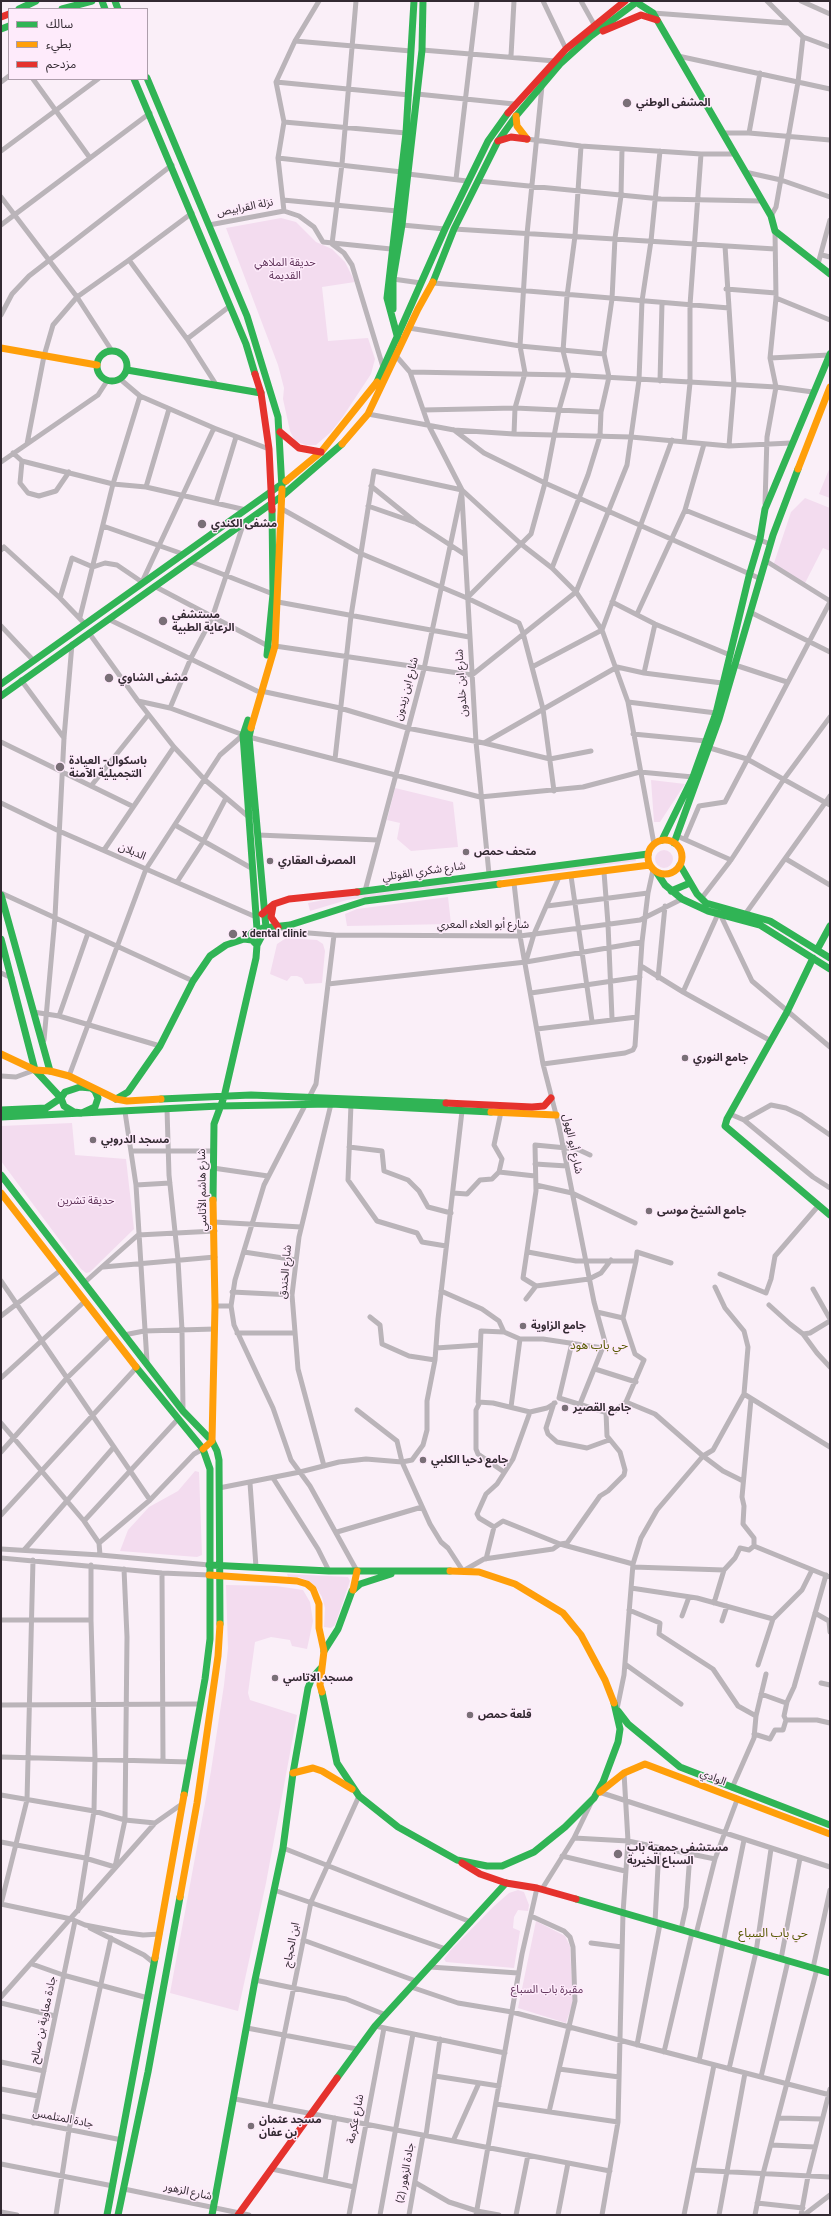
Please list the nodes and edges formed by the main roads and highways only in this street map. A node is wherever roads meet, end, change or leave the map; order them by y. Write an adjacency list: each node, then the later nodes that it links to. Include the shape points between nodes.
1 (36, 1): 8 (main road)
2 (92, 1): 9 (main road)
3 (414, 1): 16 (main road)
4 (423, 1): 16 (main road, via 422,50)
5 (625, 1): 18 (main road, via 566,49 514,104 488,141 445,228)
6 (637, 1): 7 (main road); 11 (main road)
7 (650, 7): 10 (main road)
8 (21, 8)
9 (66, 8)
10 (658, 20): 11 (main road, via 633,16); 17 (main road, via 771,216 775,231)
11 (591, 36): 14 (main road, via 560,64)
12 (134, 80): 27 (main road, via 246,344)
13 (148, 80): 28 (main road, via 247,316 278,417)
14 (516, 116): 15 (main road); 15 (main road, via 517,126 527,139 511,137)
15 (498, 141): 19 (main road, via 454,229 432,283)
16 (405, 173): 18 (main road, via 402,225 393,279 393,309); 20 (main road, via 391,249 387,298)
17 (830, 274)
18 (401, 330): 19 (main road); 20 (main road)
19 (405, 337): 21 (main road)
20 (397, 338): 21 (main road); 29 (main road, via 376,383)
21 (401, 345): 32 (main road, via 368,414 336,450)
22 (1, 348): 24 (main road)
23 (830, 355): 38 (main road, via 765,509 760,539)
24 (97, 365): 25 (main road, via 99,375 107,381 120,379); 25 (main road, via 103,354 112,351 124,357)
25 (127, 370): 27 (main road)
26 (830, 387): 38 (main road, via 787,494)
27 (260, 393): 31 (main road, via 269,449)
28 (280, 432): 29 (main road, via 299,448); 30 (main road)
29 (321, 452): 30 (main road)
30 (282, 484): 31 (main road); 32 (main road)
31 (271, 493): 33 (main road); 35 (main road, via 82,620)
32 (282, 496): 33 (main road); 34 (main road, via 278,602)
33 (272, 503): 34 (main road); 36 (main road)
34 (272, 646): 37 (main road)
35 (1, 684)
36 (1, 696)
37 (246, 736): 48 (main road); 49 (main road)
38 (708, 745): 39 (main road); 40 (main road)
39 (676, 839): 40 (main road); 42 (main road, via 682,853)
40 (662, 840): 41 (main road, via 654,844)
41 (648, 854): 43 (main road); 47 (main road, شارع شكري القوتلي, via 289,899)
42 (680, 866): 43 (main road, via 670,874); 44 (main road)
43 (654, 869): 45 (main road); 51 (main road, شارع شكري القوتلي, via 604,872 365,901)
44 (690, 883): 45 (main road); 57 (main road, via 701,899 713,907 746,913 770,922)
45 (671, 891): 58 (main road, via 682,899 719,914 760,925)
46 (1, 894): 63 (main road)
47 (274, 904): 48 (main road, شارع شكري القوتلي); 51 (main road, via 271,908 271,918)
48 (264, 913): 49 (main road, شارع شكري القوتلي); 52 (main road)
49 (256, 917): 53 (main road)
50 (830, 926): 57 (main road)
51 (278, 927): 52 (main road, شارع شكري القوتلي)
52 (266, 928): 53 (main road, شارع شكري القوتلي); 56 (main road)
53 (257, 929): 55 (main road)
54 (1, 939): 62 (main road)
55 (244, 939): 56 (main road, via 252,940); 68 (main road, via 226,945 210,956 193,981 160,1046 128,1092)
56 (257, 945): 65 (main road, شارع هاشم الأتاسي)
57 (817, 950): 59 (main road)
58 (813, 958): 60 (main road); 76 (main road, via 787,1012 725,1126)
59 (830, 958)
60 (830, 969)
61 (1, 1054): 62 (main road)
62 (35, 1070): 63 (main road); 66 (main road)
63 (50, 1071): 64 (main road, via 69,1076)
64 (91, 1088): 66 (main road, via 72,1089); 68 (main road); 71 (main road, via 98,1098 95,1107)
65 (224, 1097): 67 (main road, via 312,1096 532,1107 544,1106); 68 (main road, via 127,1101); 69 (main road, شارع هاشم الأتاسي)
66 (60, 1098): 70 (main road, via 46,1108); 71 (main road, via 64,1106)
67 (551, 1098)
68 (116, 1099)
69 (219, 1106): 71 (main road); 72 (main road, via 351,1104); 77 (main road, شارع هاشم الأتاسي, via 214,1124 213,1168 215,1329)
70 (1, 1110)
71 (82, 1113): 73 (main road)
72 (556, 1115)
73 (1, 1117)
74 (1, 1175): 77 (main road, via 183,1411)
75 (2, 1196): 78 (main road)
76 (830, 1215)
77 (212, 1441): 78 (main road); 80 (main road, via 218,1455)
78 (203, 1449): 79 (main road, via 210,1469)
79 (209, 1565): 80 (main road); 83 (main road)
80 (219, 1566): 81 (main road); 84 (main road)
81 (357, 1571): 82 (main road); 85 (main road)
82 (400, 1572): 85 (main road, via 360,1584); 88 (main road, via 480,1572 515,1584 539,1597 563,1613 581,1635 590,1649)
83 (210, 1575): 84 (main road); 99 (main road, via 210,1639 200,1704)
84 (220, 1576): 86 (main road, via 291,1580 307,1584 313,1589 319,1604 319,1628); 100 (main road, via 221,1617 218,1656 197,1804 148,2072)
85 (352, 1591): 86 (main road, via 338,1629)
86 (324, 1651): 87 (main road)
87 (320, 1669): 89 (main road, via 308,1688); 90 (main road, via 320,1685 337,1763)
88 (617, 1710): 91 (main road, via 620,1729 618,1742 608,1771); 92 (main road, الوادي, via 628,1724 680,1766)
89 (293, 1773): 90 (main road, via 314,1768); 97 (main road, via 283,1848)
90 (357, 1793): 94 (main road, via 398,1826)
91 (594, 1798): 93 (main road, الوادي, via 624,1773 645,1764); 94 (main road, via 565,1827 534,1852 518,1860 502,1866 487,1866)
92 (830, 1825)
93 (830, 1834)
94 (456, 1860): 95 (main road, via 480,1874)
95 (506, 1883): 96 (main road, via 539,1888); 98 (main road, via 375,2026)
96 (830, 1973)
97 (212, 2211)
98 (238, 2214)
99 (107, 2215)
100 (118, 2215)

